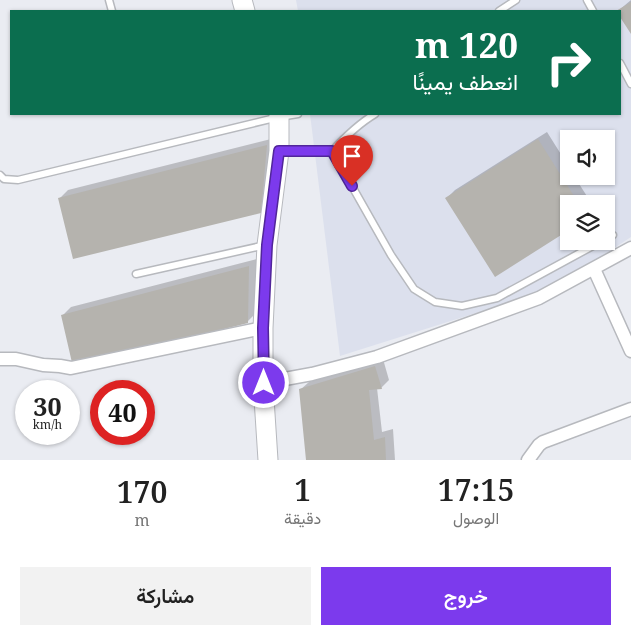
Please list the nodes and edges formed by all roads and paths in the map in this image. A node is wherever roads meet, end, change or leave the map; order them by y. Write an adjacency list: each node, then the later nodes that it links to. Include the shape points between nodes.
1 (516, 0): 2 (lane)
2 (501, 10)
3 (621, 65): 4 (lane)
4 (631, 84)
5 (279, 115): 7 (street); 9 (lane, via 18,180 4,179)
6 (373, 115): 8 (lane)
7 (279, 151): 8 (lane); 10 (street)
8 (332, 151): 12 (lane, via 414,289 435,302 462,306 497,298)
9 (0, 175)
10 (267, 245): 14 (lane); 15 (street)
11 (631, 248): 13 (street)
12 (585, 250)
13 (594, 268): 16 (street); 18 (street, via 539,298 377,357)
14 (136, 274)
15 (263, 328): 17 (street, via 71,368); 18 (street)
16 (631, 351)
17 (0, 359)
18 (264, 383): 20 (street)
19 (631, 409): 21 (street, via 543,442)
20 (268, 460)
21 (528, 460)

